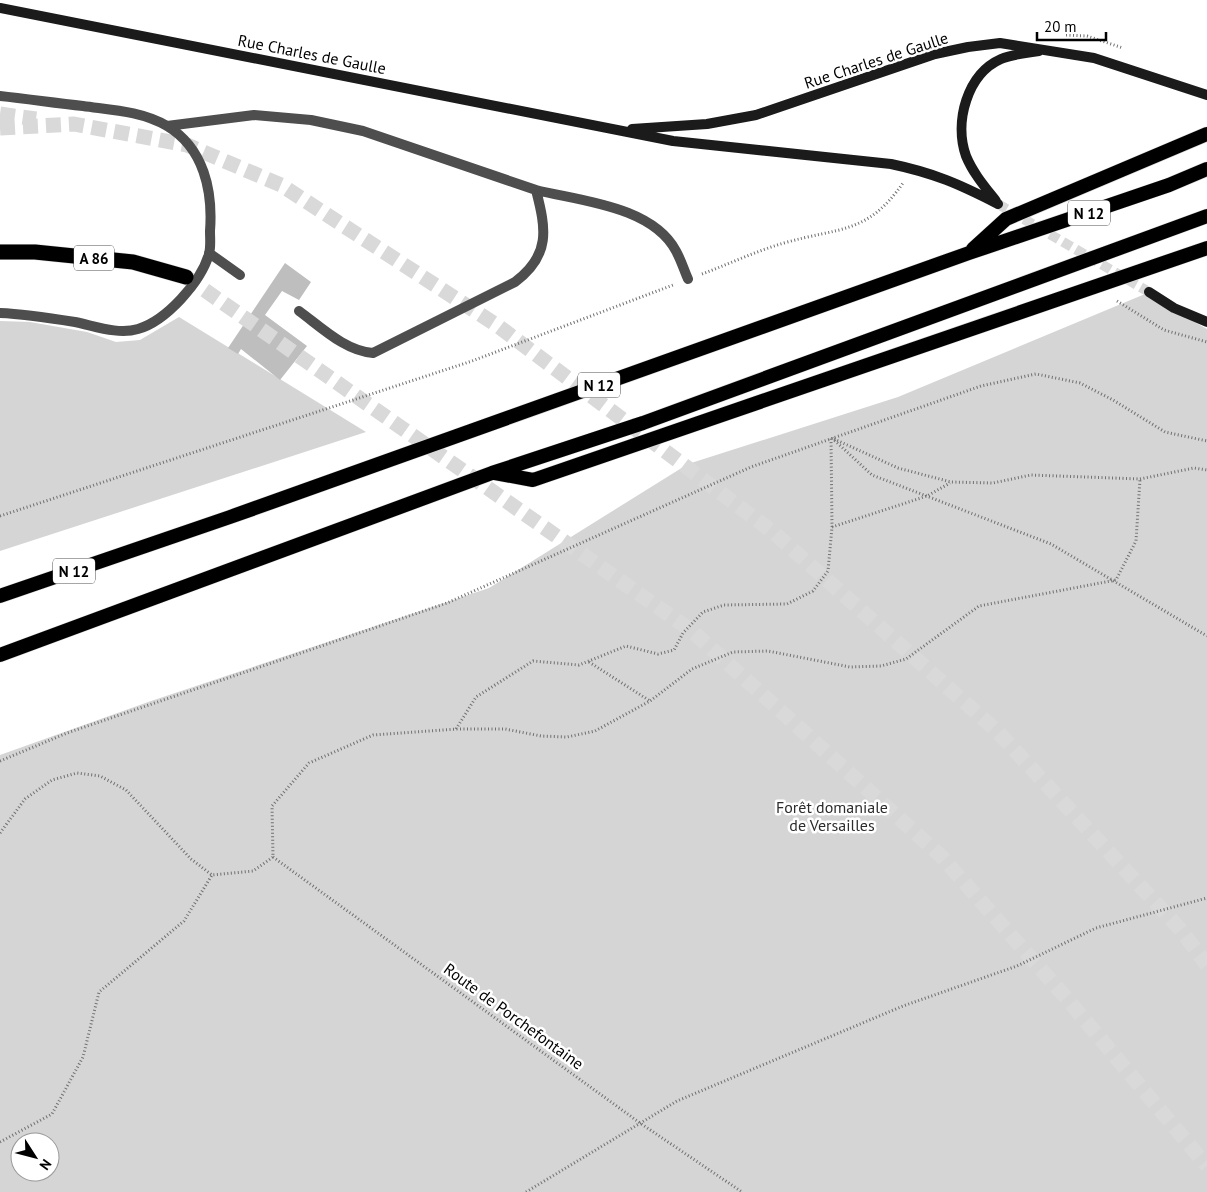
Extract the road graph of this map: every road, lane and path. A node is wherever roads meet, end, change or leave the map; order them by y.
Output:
1 (0, 8) edge
2 (1048, 49) junction
3 (1207, 95) edge
4 (0, 96) edge
5 (166, 126) junction
6 (618, 129) junction
7 (1207, 134) edge
8 (1207, 169) edge
9 (903, 183) dead end
10 (536, 190) junction
11 (1207, 216) edge
12 (1207, 248) edge
13 (0, 252) edge
14 (209, 253) junction
15 (969, 253) junction
16 (240, 275) dead end
17 (186, 277) tunnel mouth
18 (688, 279) junction
19 (1148, 292) tunnel mouth
20 (1117, 301) dead end
21 (299, 311) dead end
22 (0, 313) edge
23 (1207, 322) edge
24 (1207, 342) edge
25 (831, 438) junction
26 (1207, 441) edge
27 (1207, 470) edge
28 (492, 473) junction
29 (1140, 479) junction
30 (951, 482) junction
31 (927, 496) junction
32 (0, 516) edge
33 (832, 527) junction
34 (1116, 580) junction
35 (0, 596) edge
36 (1207, 636) edge
37 (0, 655) edge
38 (588, 662) junction
39 (650, 701) junction
40 (456, 729) junction
41 (0, 761) edge
42 (0, 833) edge
43 (273, 856) junction
44 (212, 876) junction
45 (1207, 898) edge
46 (640, 1123) junction
47 (0, 1142) edge
48 (526, 1192) edge
49 (742, 1192) edge

1 - 6 main road, Rue Charles de Gaulle
2 - 3 main road
2 - 6 main road, Rue Charles de Gaulle
2 - 6 main road, Rue Charles de Gaulle
4 - 5 lane
5 - 10 lane
5 - 14 lane
7 - 15 highway
8 - 15 highway, N 12
9 - 18 path
10 - 18 lane
10 - 21 lane
11 - 28 highway
12 - 28 highway
13 - 17 highway, A 86
14 - 16 lane
14 - 22 lane
15 - 35 highway, N 12
18 - 32 path
19 - 23 main road
20 - 24 path
25 - 26 path
25 - 30 path
25 - 31 path
25 - 33 path
25 - 41 path
27 - 29 path
28 - 37 highway
29 - 30 path
29 - 34 path
30 - 31 path
31 - 33 path
31 - 34 path
33 - 38 path
34 - 36 path
34 - 39 path
38 - 39 path
38 - 40 path
39 - 40 path
40 - 43 path
42 - 44 path
43 - 44 path
43 - 46 path, Route de Porchefontaine
44 - 47 path
45 - 46 path
46 - 48 path
46 - 49 path, Route de Porchefontaine

